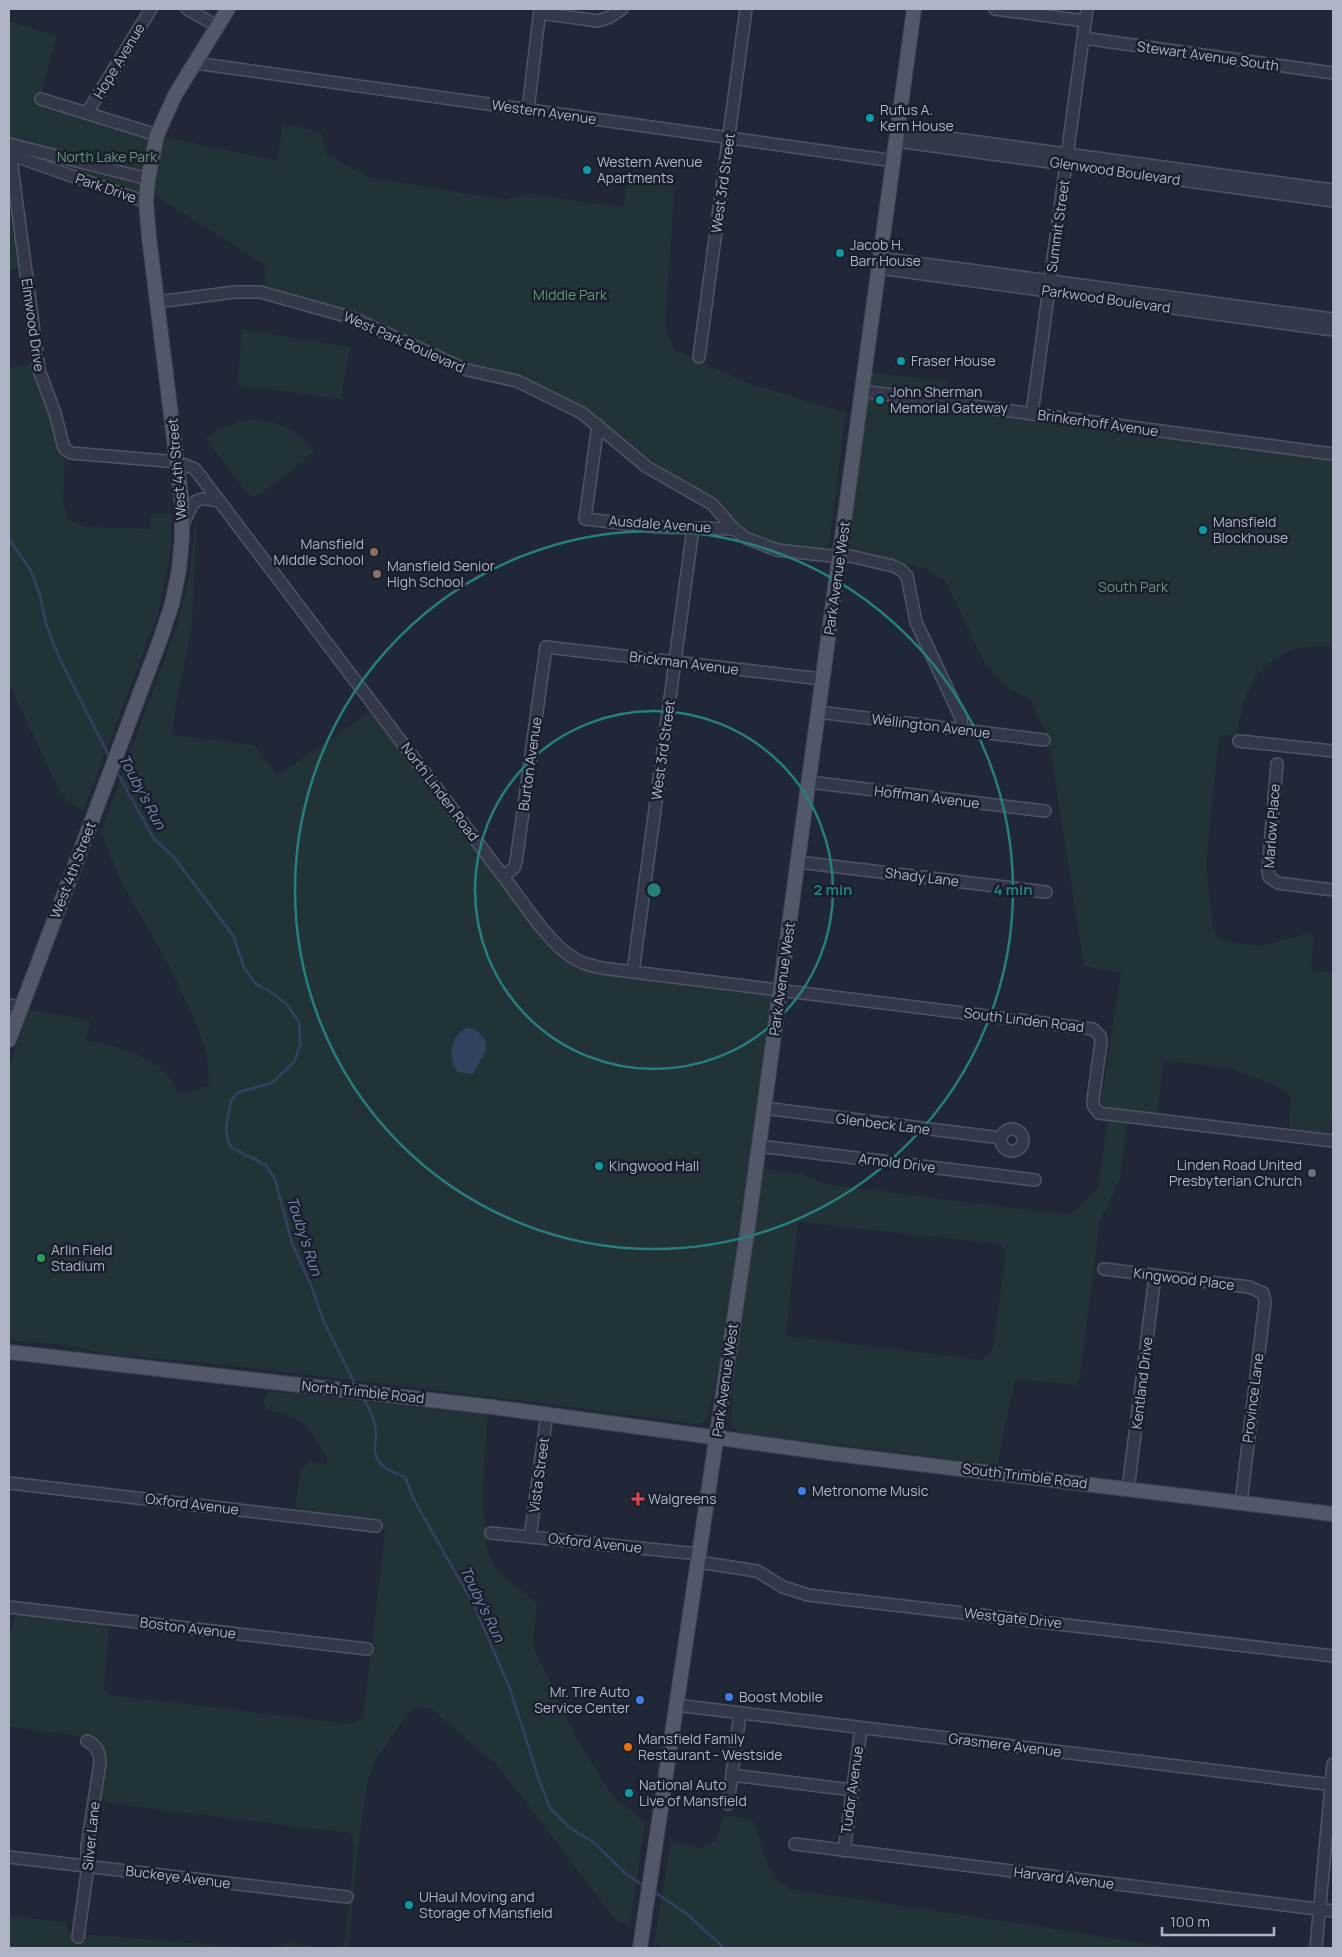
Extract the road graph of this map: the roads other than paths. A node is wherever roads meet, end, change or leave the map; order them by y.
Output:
1 (151, 9) edge
2 (187, 9) edge
3 (228, 9) edge
4 (622, 9) edge
5 (746, 9) edge
6 (914, 9) edge
7 (995, 9) edge
8 (1087, 9) edge
9 (540, 11) edge
10 (1085, 21) junction
11 (217, 26) junction
12 (1083, 38) junction
13 (195, 63) junction
14 (1333, 73) edge
15 (41, 99) dead end
16 (528, 110) junction
17 (87, 113) junction
18 (897, 136) junction
19 (728, 138) junction
20 (156, 140) junction
21 (9, 149) edge
22 (1067, 158) junction
23 (894, 161) junction
24 (149, 173) junction
25 (1333, 190) edge
26 (1333, 201) edge
27 (146, 202) junction
28 (880, 263) junction
29 (1050, 286) junction
30 (158, 302) junction
31 (1333, 320) edge
32 (1333, 330) edge
33 (699, 357) dead end
34 (862, 391) junction
35 (1032, 414) junction
36 (598, 425) junction
37 (1333, 454) edge
38 (178, 462) junction
39 (220, 502) junction
40 (715, 508) junction
41 (183, 525) junction
42 (697, 528) junction
43 (734, 529) junction
44 (840, 557) junction
45 (546, 647) joint
46 (675, 662) junction
47 (822, 679) junction
48 (818, 712) junction
49 (962, 730) junction
50 (1044, 740) dead end
51 (1239, 741) dead end
52 (1333, 751) edge
53 (1277, 764) dead end
54 (809, 782) junction
55 (1045, 811) dead end
56 (798, 862) junction
57 (503, 876) junction
58 (1333, 890) edge
59 (1046, 892) dead end
60 (634, 972) junction
61 (780, 990) junction
62 (15, 1006) edge
63 (9, 1040) edge
64 (764, 1108) junction
65 (1001, 1138) dead end
66 (1333, 1142) edge
67 (759, 1146) junction
68 (1035, 1180) dead end
69 (1104, 1269) dead end
70 (1155, 1276) junction
71 (1263, 1293) joint
72 (9, 1352) edge
73 (547, 1414) junction
74 (716, 1438) junction
75 (9, 1482) edge
76 (1128, 1489) junction
77 (1241, 1503) junction
78 (1333, 1514) edge
79 (376, 1526) dead end
80 (491, 1532) dead end
81 (530, 1536) junction
82 (698, 1558) junction
83 (9, 1607) edge
84 (367, 1649) dead end
85 (1333, 1656) edge
86 (676, 1705) junction
87 (740, 1714) junction
88 (860, 1728) junction
89 (87, 1741) dead end
90 (1333, 1764) edge
91 (732, 1775) junction
92 (1332, 1785) edge
93 (852, 1790) junction
94 (728, 1804) dead end
95 (795, 1844) dead end
96 (844, 1851) junction
97 (9, 1857) edge
98 (87, 1866) junction
99 (347, 1896) dead end
100 (1320, 1909) junction
101 (1333, 1911) edge
102 (78, 1937) dead end
103 (640, 1948) edge
104 (1316, 1948) edge

1 - 17 street, Hope Avenue
2 - 11 street
3 - 11 main road, West 4th Street
4 - 9 street
5 - 19 street, West 3rd Street
6 - 18 main road, Park Avenue West
7 - 10 street
8 - 10 street, Summit Street
9 - 16 street
10 - 12 street, Summit Street
11 - 13 main road, West 4th Street
12 - 14 street, Stewart Avenue South
12 - 22 street, Summit Street
13 - 16 street, Western Avenue
13 - 20 main road, West 4th Street
15 - 17 street
16 - 19 street, Western Avenue
17 - 20 street
18 - 22 street, Glenwood Boulevard
18 - 23 main road, Park Avenue West
19 - 23 street, Western Avenue
19 - 33 street, West 3rd Street
20 - 24 main road, West 4th Street
21 - 24 street, Park Drive
21 - 27 street, Park Drive
21 - 38 street, Elmwood Drive
22 - 25 street, Glenwood Boulevard
22 - 26 street, Glenwood Boulevard
22 - 29 street, Summit Street
23 - 28 main road, Park Avenue West
24 - 27 main road, West 4th Street
27 - 30 main road, West 4th Street
28 - 29 street, Parkwood Boulevard
28 - 34 main road, Park Avenue West
29 - 31 street
29 - 32 street, Parkwood Boulevard
29 - 35 street, Summit Street
30 - 36 street, West Park Boulevard
30 - 38 main road, West 4th Street
34 - 35 street, Brinkerhoff Avenue
34 - 44 main road, Park Avenue West
35 - 37 street, Brinkerhoff Avenue
36 - 40 street, West Park Boulevard
36 - 42 street, Ausdale Avenue
38 - 39 street, North Linden Road
38 - 41 main road, West 4th Street
39 - 41 street
39 - 57 street, North Linden Road
40 - 42 street
40 - 43 street, West Park Boulevard
41 - 62 main road, West 4th Street
42 - 43 street, Ausdale Avenue
42 - 46 street, West 3rd Street
43 - 44 street, West Park Boulevard
44 - 47 main road, Park Avenue West
44 - 49 street, West Park Boulevard
45 - 46 street, Brickman Avenue
45 - 57 street, Burton Avenue
46 - 47 street, Brickman Avenue
46 - 60 street, West 3rd Street
47 - 48 main road, Park Avenue West
48 - 49 street, Wellington Avenue
48 - 54 main road, Park Avenue West
49 - 50 street, Wellington Avenue
51 - 52 street
53 - 58 street, Marlow Place
54 - 55 street, Hoffman Avenue
54 - 56 main road, Park Avenue West
56 - 59 street, Shady Lane
56 - 61 main road, Park Avenue West
57 - 60 street, North Linden Road
60 - 61 street, North Linden Road
61 - 64 main road, Park Avenue West
61 - 66 street, South Linden Road
62 - 63 main road, West 4th Street
64 - 65 street, Glenbeck Lane
64 - 67 main road, Park Avenue West
67 - 68 street, Arnold Drive
67 - 74 main road, Park Avenue West
69 - 70 street, Kingwood Place
70 - 71 street, Kingwood Place
70 - 76 street, Kentland Drive
71 - 77 street, Province Lane
72 - 73 main road, North Trimble Road
73 - 74 main road, North Trimble Road
73 - 81 street, Vista Street
74 - 76 main road, South Trimble Road
74 - 82 main road, Park Avenue West
75 - 79 street, Oxford Avenue
76 - 77 main road, South Trimble Road
77 - 78 main road, South Trimble Road
80 - 81 street, Oxford Avenue
81 - 82 street, Oxford Avenue
82 - 85 street, Westgate Drive
82 - 86 main road, Park Avenue West
83 - 84 street, Boston Avenue
86 - 87 street, Grasmere Avenue
86 - 103 main road, Park Avenue West
87 - 88 street, Grasmere Avenue
87 - 91 street
88 - 92 street, Grasmere Avenue
88 - 93 street, Tudor Avenue
89 - 98 street, Silver Lane
90 - 92 street
91 - 93 street
91 - 94 street
92 - 100 street
93 - 96 street, Tudor Avenue
95 - 96 street, Harvard Avenue
96 - 100 street, Harvard Avenue
97 - 98 street, Buckeye Avenue
98 - 99 street, Buckeye Avenue
98 - 102 street, Silver Lane
100 - 101 street, Harvard Avenue
100 - 104 street

